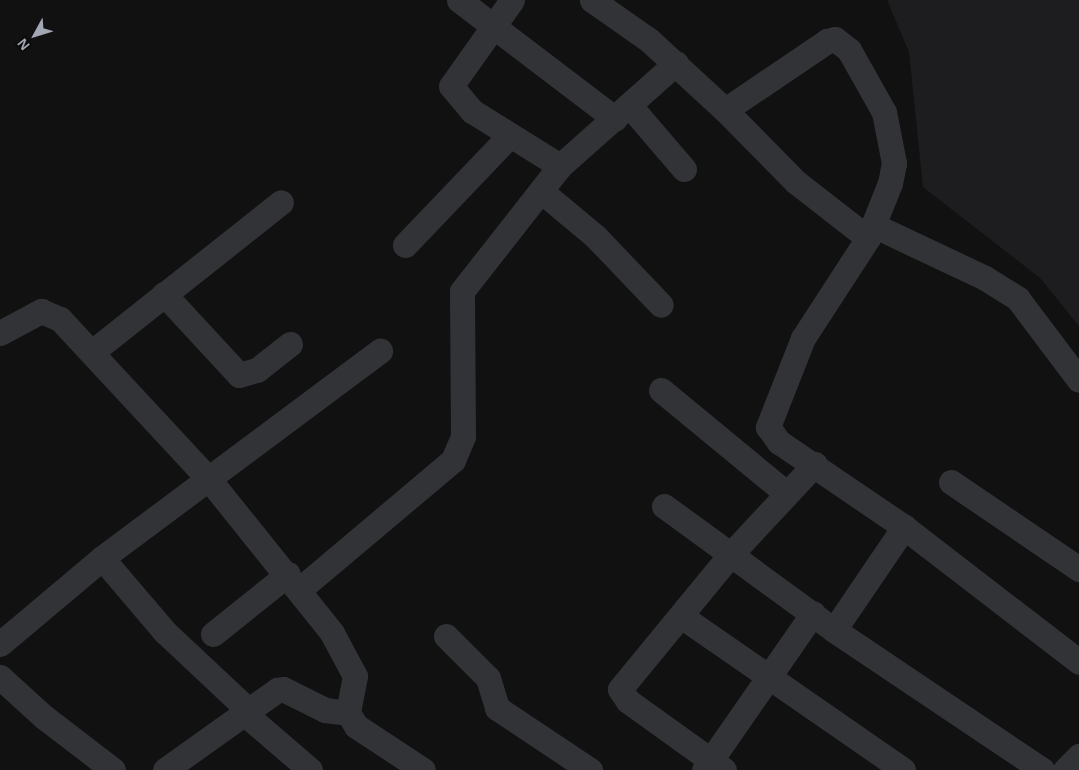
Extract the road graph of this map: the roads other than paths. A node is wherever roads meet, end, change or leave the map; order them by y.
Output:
1 (459, 0) edge
2 (512, 0) edge
3 (592, 0) edge
4 (494, 24) junction
5 (676, 63) junction
6 (725, 110) junction
7 (622, 113) junction
8 (510, 135) junction
9 (560, 166) junction
10 (684, 168) dead end
11 (541, 191) junction
12 (281, 202) dead end
13 (871, 232) junction
14 (405, 245) dead end
15 (164, 294) junction
16 (661, 305) dead end
17 (0, 333) edge
18 (290, 344) dead end
19 (380, 351) dead end
20 (92, 352) junction
21 (1079, 380) edge
22 (662, 390) dead end
23 (815, 464) junction
24 (208, 478) junction
25 (951, 482) dead end
26 (787, 494) junction
27 (664, 506) dead end
28 (904, 527) junction
29 (731, 554) junction
30 (102, 558) junction
31 (1079, 569) edge
32 (294, 582) junction
33 (813, 613) junction
34 (682, 616) junction
35 (834, 630) junction
36 (213, 634) dead end
37 (446, 636) dead end
38 (0, 644) edge
39 (1079, 662) edge
40 (0, 677) edge
41 (766, 678) junction
42 (247, 712) junction
43 (348, 713) junction
44 (1079, 756) edge
45 (713, 767) edge
46 (113, 770) edge
47 (165, 770) edge
48 (310, 770) edge
49 (423, 770) edge
50 (590, 770) edge
51 (903, 770) edge
52 (1042, 770) edge
53 (1065, 770) edge

1 - 4 street
2 - 4 street
3 - 5 street
4 - 7 street
4 - 8 street
5 - 6 street
5 - 7 street
6 - 13 street
6 - 13 street
7 - 9 street
7 - 10 street
8 - 9 street
8 - 14 street
9 - 11 street
11 - 16 street
11 - 32 street
12 - 15 street
13 - 21 street
13 - 23 street
15 - 18 street
15 - 20 street
17 - 20 street
19 - 24 street
20 - 24 street
22 - 26 street
23 - 26 street
23 - 28 street
24 - 30 street
24 - 32 street
25 - 31 street
26 - 29 street
27 - 29 street
28 - 35 street
28 - 39 street
29 - 33 street
29 - 34 street
30 - 38 street
30 - 42 street
32 - 36 street
32 - 43 street
33 - 35 street
33 - 41 street
34 - 41 street
34 - 45 street
35 - 52 street
37 - 50 street
40 - 46 street
41 - 45 street
41 - 51 street
42 - 43 street
42 - 47 street
42 - 48 street
43 - 49 street
44 - 53 street

